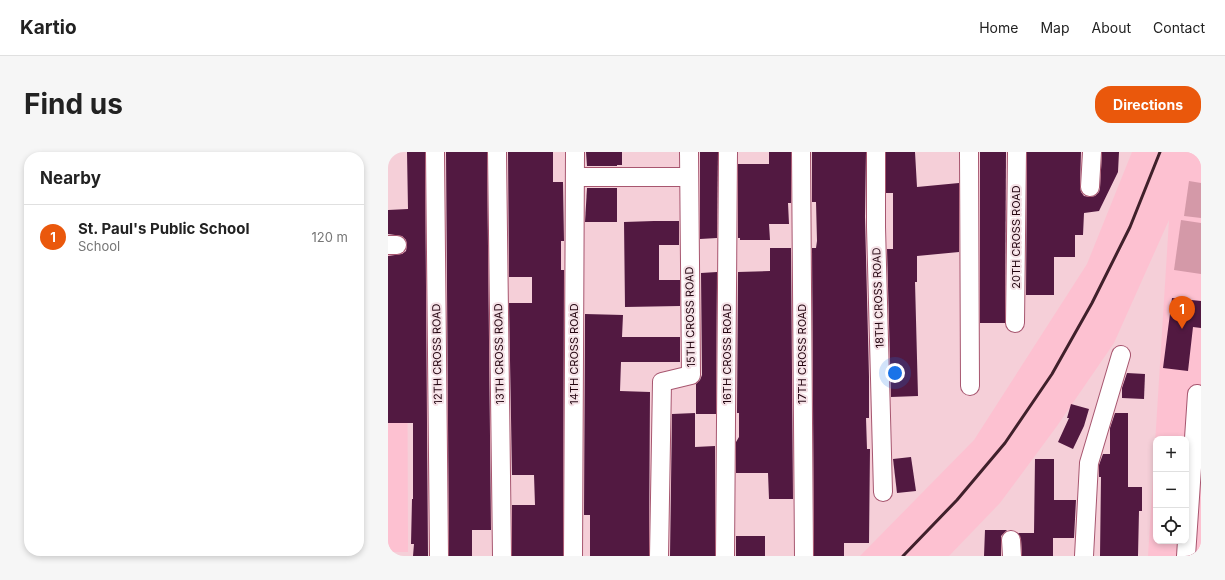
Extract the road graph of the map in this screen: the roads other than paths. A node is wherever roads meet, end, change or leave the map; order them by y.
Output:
1 (435, 152) edge
2 (497, 152) edge
3 (575, 152) edge
4 (689, 152) edge
5 (728, 152) edge
6 (801, 152) edge
7 (876, 152) edge
8 (969, 152) edge
9 (1017, 152) edge
10 (1092, 152) edge
11 (576, 177) junction
12 (689, 177) junction
13 (1090, 187) dead end
14 (1015, 323) dead end
15 (1121, 355) dead end
16 (970, 386) dead end
17 (1197, 394) dead end
18 (883, 492) dead end
19 (439, 556) edge
20 (502, 556) edge
21 (573, 556) edge
22 (659, 556) edge
23 (725, 556) edge
24 (804, 556) edge
25 (1084, 556) edge
26 (1186, 556) edge

1 - 19 street, 12TH CROSS ROAD
2 - 20 street, 13TH CROSS ROAD
3 - 11 street, 14TH CROSS ROAD
4 - 12 street, 15TH CROSS ROAD
5 - 23 street, 16TH CROSS ROAD
6 - 24 street, 17TH CROSS ROAD
7 - 18 street, 18TH CROSS ROAD
8 - 16 street
9 - 14 street, 20TH CROSS ROAD
10 - 13 street
11 - 12 street
11 - 21 street, 14TH CROSS ROAD
12 - 22 street, 15TH CROSS ROAD
15 - 25 street
17 - 26 street

